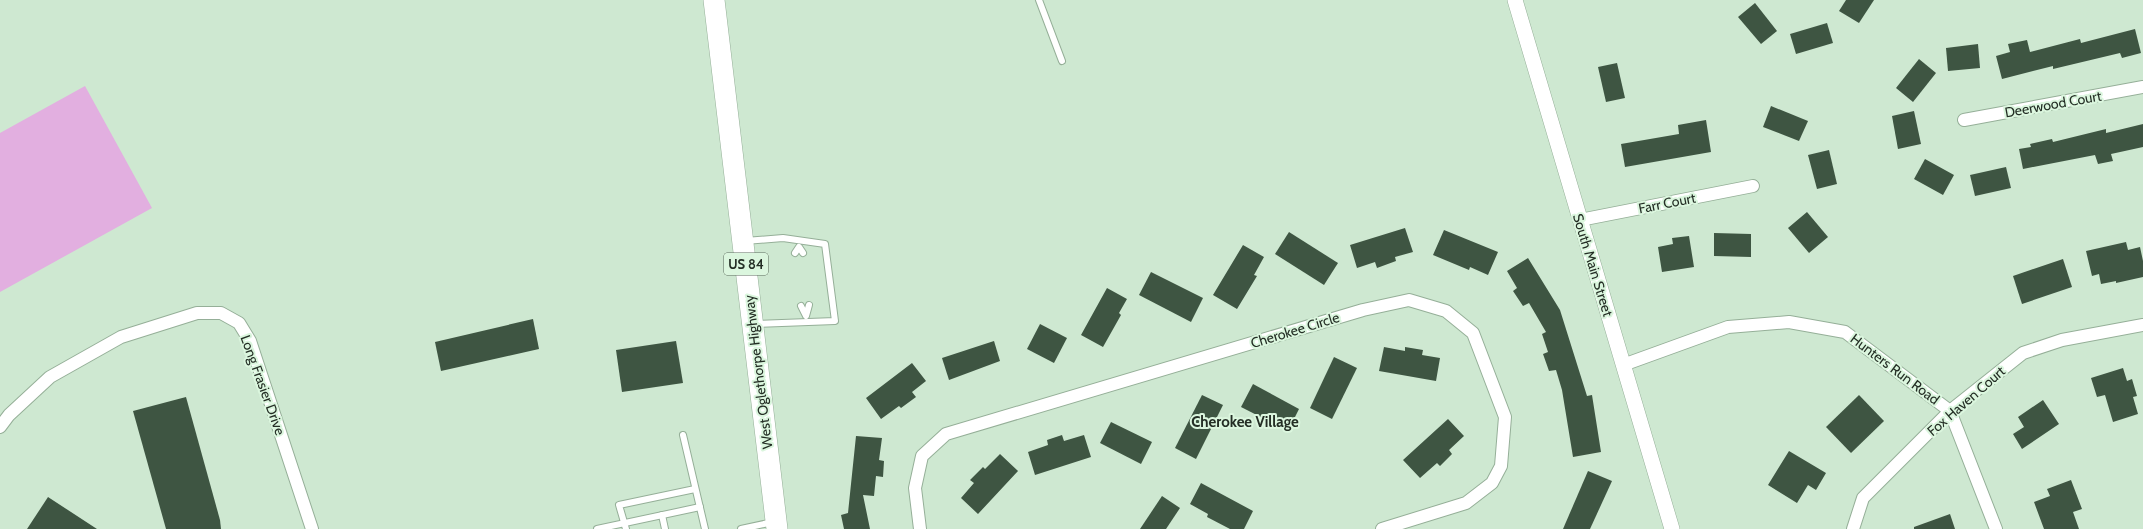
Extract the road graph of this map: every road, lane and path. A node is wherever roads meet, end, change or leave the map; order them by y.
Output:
1 (714, 0) edge
2 (1039, 0) edge
3 (1515, 0) edge
4 (1062, 61) dead end
5 (2143, 87) edge
6 (1964, 120) dead end
7 (1754, 186) dead end
8 (1580, 220) junction
9 (743, 241) junction
10 (798, 243) junction
11 (795, 253) dead end
12 (803, 253) dead end
13 (809, 305) dead end
14 (801, 306) dead end
15 (806, 316) junction
16 (807, 323) junction
17 (752, 324) junction
18 (2143, 325) edge
19 (1623, 365) junction
20 (1950, 411) junction
21 (0, 427) edge
22 (683, 436) dead end
23 (695, 489) junction
24 (700, 507) junction
25 (662, 515) junction
26 (776, 525) edge
27 (625, 526) edge
28 (312, 529) edge
29 (598, 529) edge
30 (665, 529) edge
31 (705, 529) edge
32 (741, 529) edge
33 (920, 529) edge
34 (1382, 529) edge
35 (1672, 529) edge
36 (1853, 529) edge
37 (1996, 529) edge

1 - 9 highway, West Oglethorpe Highway / US 84
2 - 4 lane
3 - 8 street, South Main Street
5 - 6 street, Deerwood Court
7 - 8 street, Farr Court
8 - 19 street, South Main Street
9 - 10 lane
9 - 17 highway, West Oglethorpe Highway / US 84
10 - 11 lane
10 - 12 lane
10 - 16 lane
13 - 15 lane
14 - 15 lane
15 - 16 lane
16 - 17 lane
17 - 26 highway, West Oglethorpe Highway / US 84
18 - 20 street, Fox Haven Court
19 - 20 street, Hunters Run Road
19 - 35 street, South Main Street
20 - 36 street, Fox Haven Court
20 - 37 street, Hunters Run Road
21 - 28 street, Long Frasier Drive
22 - 23 lane
23 - 24 lane
23 - 27 lane
24 - 25 lane
24 - 31 lane
25 - 27 lane
25 - 30 lane
26 - 32 lane
27 - 29 lane
33 - 34 street, Cherokee Circle

